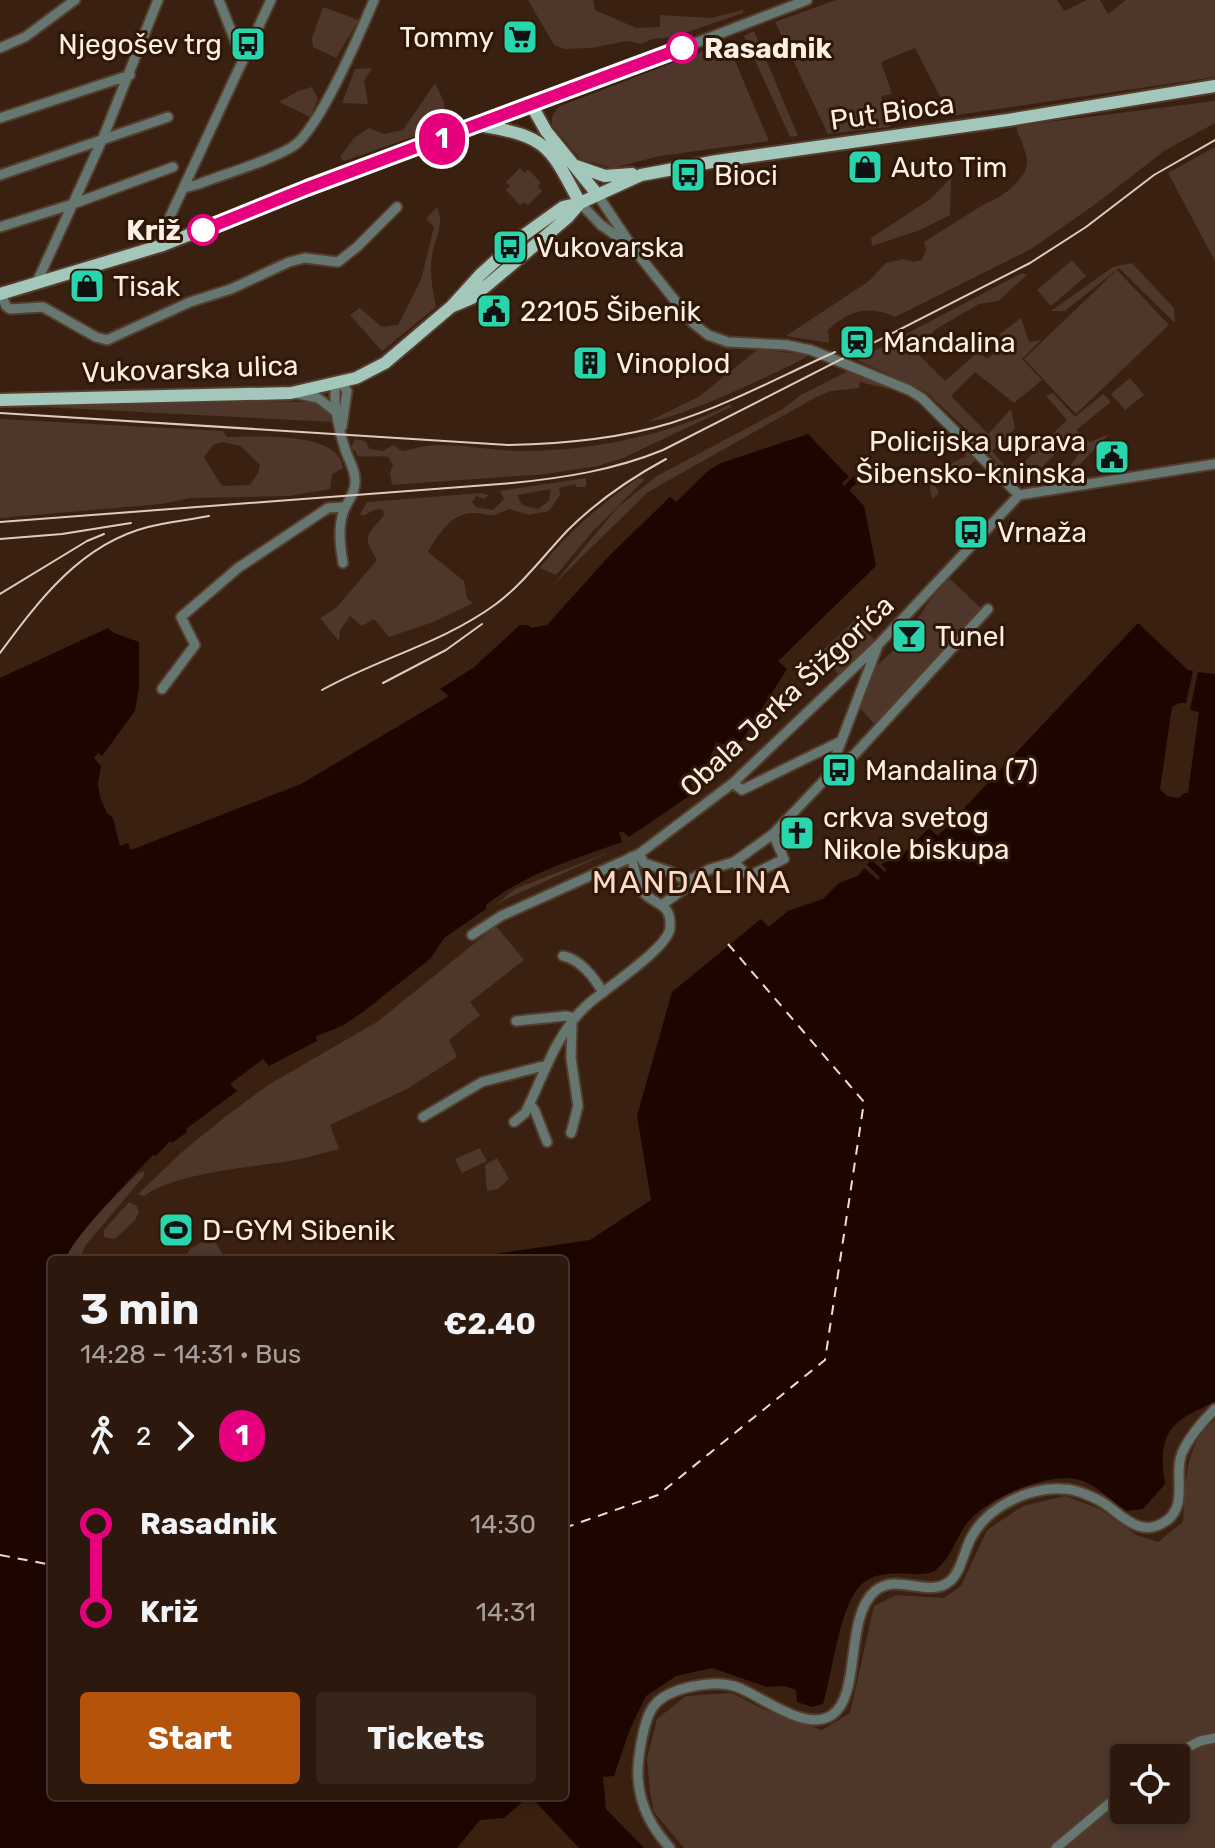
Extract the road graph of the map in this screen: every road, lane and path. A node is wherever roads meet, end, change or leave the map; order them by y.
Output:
1 (75, 0) edge
2 (158, 0) edge
3 (219, 0) edge
4 (271, 0) edge
5 (374, 0) edge
6 (807, 0) edge
7 (258, 1) edge
8 (264, 15) junction
9 (0, 48) edge
10 (243, 61) junction
11 (130, 75) junction
12 (1215, 86) edge
13 (528, 107) junction
14 (168, 117) dead end
15 (0, 118) edge
16 (480, 125) junction
17 (531, 137) junction
18 (103, 138) junction
19 (573, 165) junction
20 (173, 167) dead end
21 (0, 175) edge
22 (641, 175) junction
23 (184, 188) junction
24 (597, 194) junction
25 (580, 203) junction
26 (73, 204) junction
27 (397, 207) dead end
28 (0, 227) edge
29 (163, 245) junction
30 (633, 248) junction
31 (36, 284) junction
32 (1, 294) edge
33 (339, 383) junction
34 (291, 393) junction
35 (0, 400) edge
36 (336, 412) junction
37 (342, 430) junction
38 (1215, 464) edge
39 (1019, 495) junction
40 (345, 507) junction
41 (343, 563) dead end
42 (988, 609) dead end
43 (879, 644) junction
44 (162, 689) dead end
45 (841, 741) junction
46 (832, 772) junction
47 (733, 783) junction
48 (773, 834) junction
49 (635, 856) junction
50 (734, 862) junction
51 (688, 881) junction
52 (663, 904) junction
53 (472, 935) dead end
54 (563, 956) dead end
55 (603, 993) junction
56 (516, 1021) dead end
57 (574, 1021) junction
58 (547, 1065) junction
59 (530, 1104) junction
60 (423, 1117) dead end
61 (514, 1122) dead end
62 (571, 1133) dead end
63 (547, 1142) dead end
64 (1215, 1409) edge
65 (1215, 1738) edge
66 (1190, 1746) edge
67 (1110, 1803) edge
68 (670, 1848) edge
69 (1056, 1848) edge

1 - 9 street
2 - 11 street
3 - 10 street
4 - 8 street
5 - 23 street
6 - 13 street
7 - 8 street
8 - 10 street
10 - 23 street
11 - 15 street
11 - 18 street
12 - 22 main road, Put Bioca
13 - 16 main road
13 - 17 main road
13 - 19 main road
14 - 18 street
16 - 17 main road
16 - 29 main road
17 - 25 main road
18 - 21 street
18 - 26 street
19 - 22 main road
19 - 24 main road
20 - 26 street
22 - 24 main road, Put Bioca
23 - 29 street
24 - 25 main road, Put Bioca
24 - 30 street
25 - 30 street
25 - 33 main road, Vukovarska ulica
26 - 28 street
26 - 31 street
27 - 32 street
29 - 31 main road
30 - 39 street
31 - 32 main road
33 - 34 main road, Vukovarska ulica
33 - 36 street
33 - 37 street
34 - 35 main road, Vukovarska ulica
34 - 36 street
36 - 37 street
37 - 40 street
38 - 39 street
39 - 43 street, Obala Jerka Šižgorića
40 - 41 street
40 - 44 street
42 - 46 street
43 - 45 street
43 - 47 street, Obala Jerka Šižgorića
45 - 46 street
45 - 47 street
46 - 48 street
47 - 49 street, Obala Jerka Šižgorića
48 - 50 street
48 - 50 street
49 - 51 street
49 - 52 street
49 - 53 street, Obala Jerka Šižgorića
50 - 51 street
51 - 52 street
52 - 55 street
54 - 55 street
55 - 57 street
56 - 57 street
57 - 58 street
57 - 62 street
58 - 59 street
58 - 60 street
59 - 61 street
59 - 63 street
64 - 68 street
65 - 66 street
67 - 69 street

